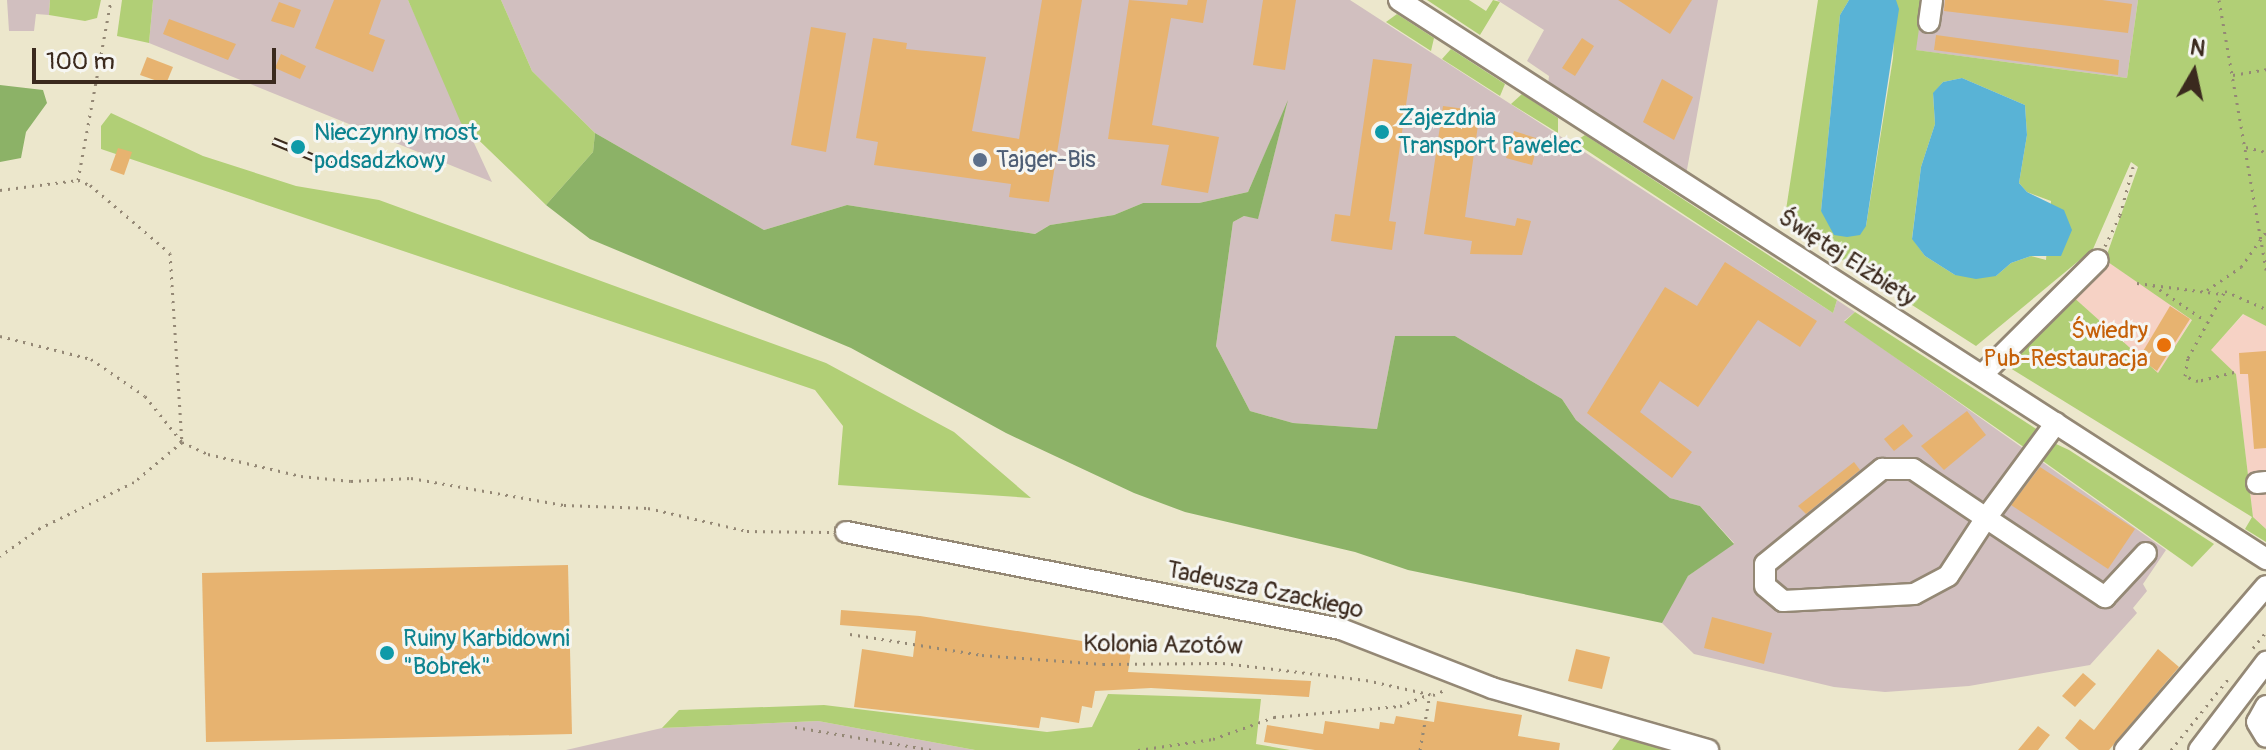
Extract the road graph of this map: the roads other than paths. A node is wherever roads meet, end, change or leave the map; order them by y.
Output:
1 (1399, 0) edge
2 (1932, 0) edge
3 (1929, 22) dead end
4 (2098, 260) road end
5 (1982, 375) junction
6 (2056, 423) junction
7 (1986, 518) junction
8 (846, 532) road end
9 (2146, 553) dead end
10 (2266, 559) edge
11 (2266, 586) edge
12 (2256, 659) edge
13 (2266, 706) edge
14 (2266, 737) edge
15 (1708, 750) edge
16 (2125, 750) edge
17 (2199, 750) edge

1 - 5 street, Świętej Elżbiety
2 - 3 street
4 - 5 street
5 - 6 street, Świętej Elżbiety
6 - 7 street
6 - 10 street, Świętej Elżbiety
7 - 7 street
7 - 9 street
8 - 15 street, Tadeusza Czackiego
11 - 16 street
12 - 17 street
13 - 14 street

